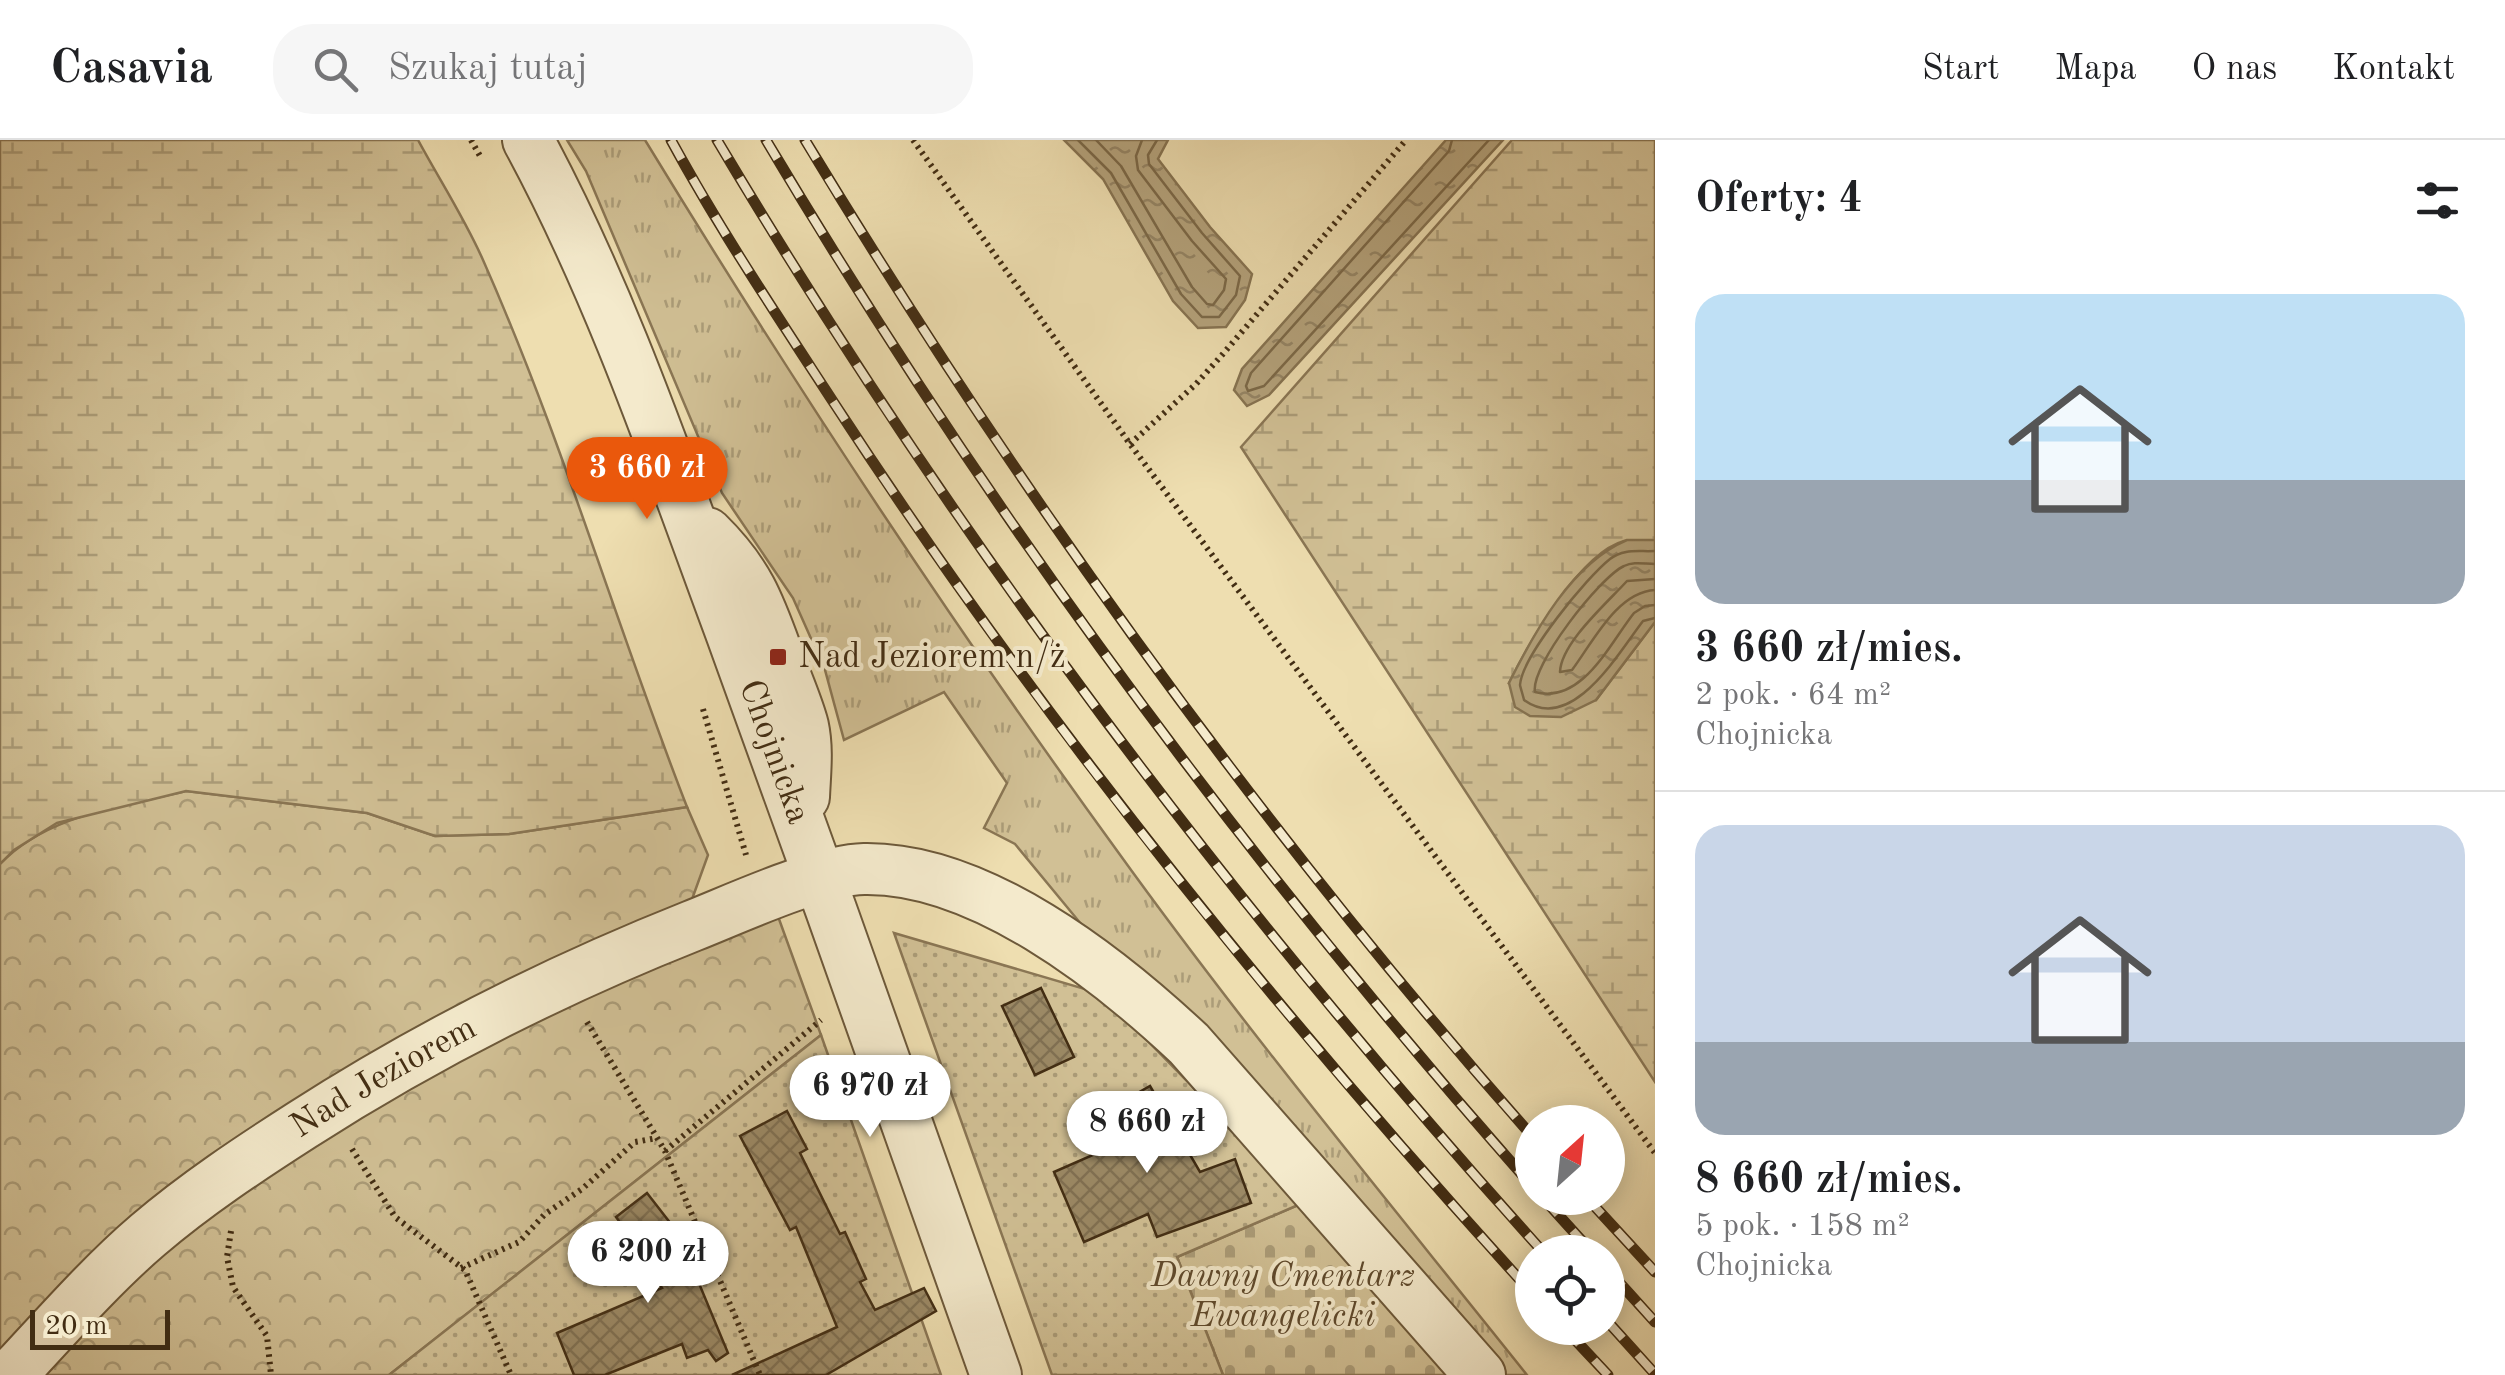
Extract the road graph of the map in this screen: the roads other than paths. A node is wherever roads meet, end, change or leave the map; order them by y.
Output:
1 (528, 140) edge
2 (820, 879) junction
3 (11, 1375) edge
4 (996, 1375) edge
5 (1480, 1375) edge

1 - 2 street, Chojnicka
2 - 3 street, Nad Jeziorem
2 - 4 street, Chojnicka
2 - 5 street, Nad Jeziorem

